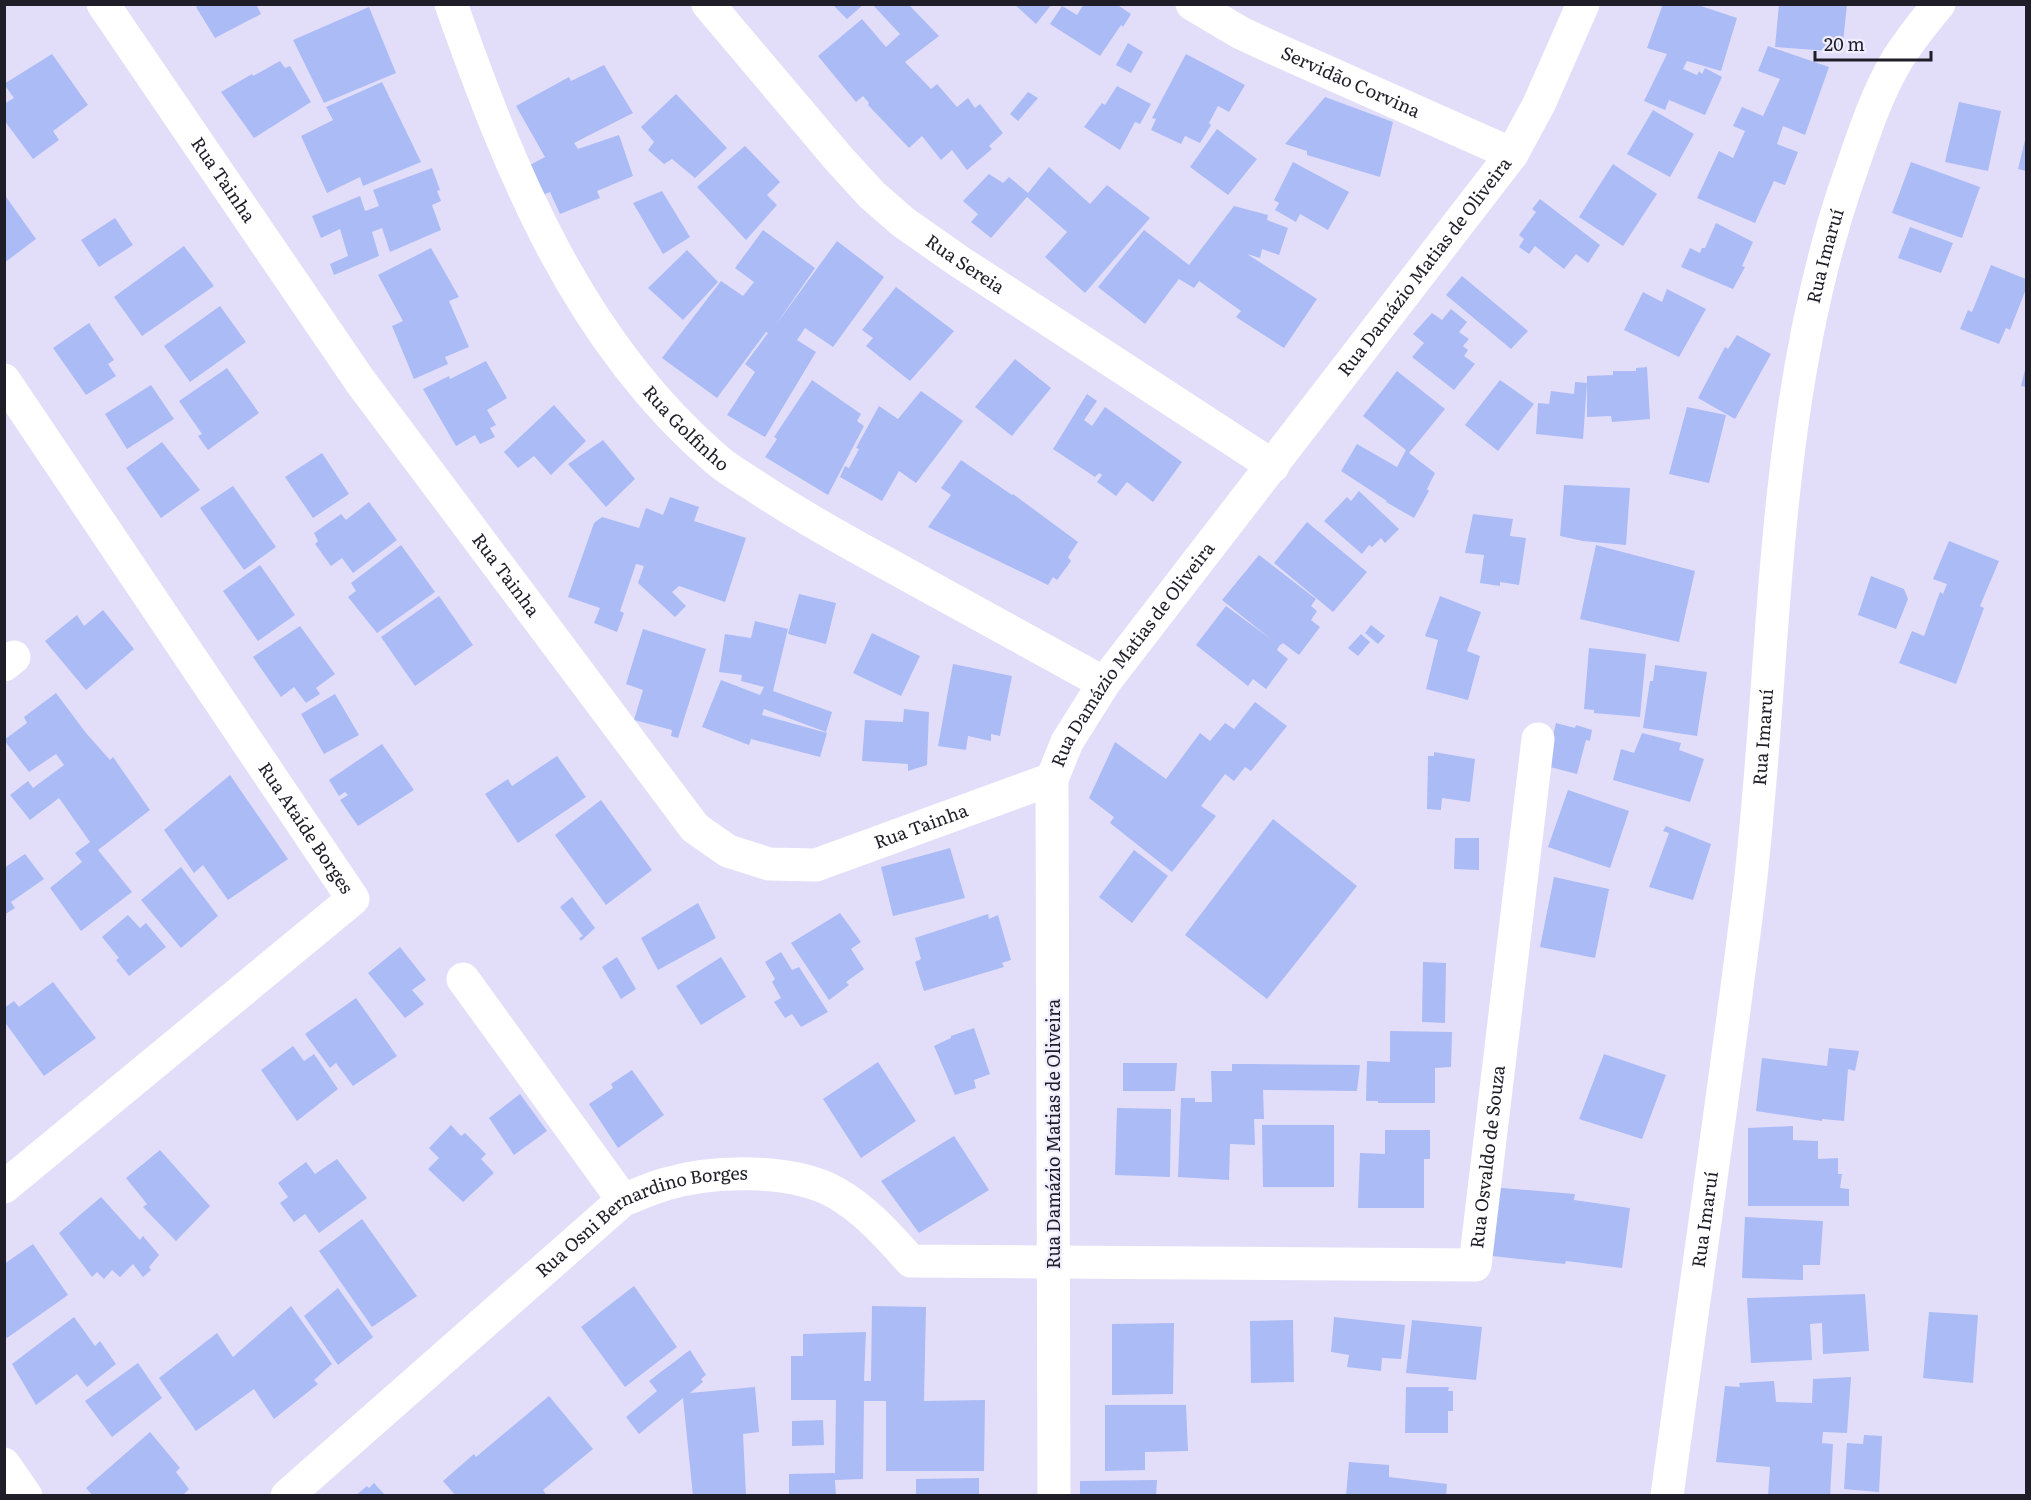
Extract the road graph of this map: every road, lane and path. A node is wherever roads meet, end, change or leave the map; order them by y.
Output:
1 (104, 4) edge
2 (451, 4) edge
3 (708, 4) edge
4 (1192, 4) edge
5 (1582, 4) edge
6 (1938, 4) edge
7 (1512, 154) junction
8 (4, 381) edge
9 (1273, 466) junction
10 (1104, 683) junction
11 (1538, 739) dead end
12 (1052, 779) junction
13 (463, 979) dead end
14 (4, 1187) edge
15 (622, 1200) junction
16 (1054, 1263) junction
17 (4, 1464) edge
18 (26, 1496) edge
19 (287, 1496) edge
20 (1054, 1496) edge
21 (1667, 1496) edge

1 - 12 street, Rua Tainha
2 - 10 street, Rua Golfinho
3 - 9 street, Rua Sereia
4 - 7 street, Servidão Corvina
5 - 7 street, Rua Damázio Matias de Oliveira
6 - 21 street, Rua Imaruí
7 - 9 street, Rua Damázio Matias de Oliveira
8 - 14 street, Rua Ataíde Borges
9 - 10 street, Rua Damázio Matias de Oliveira
10 - 12 street, Rua Damázio Matias de Oliveira
11 - 16 street, Rua Osvaldo de Souza
12 - 16 street, Rua Damázio Matias de Oliveira
13 - 15 street
15 - 16 street, Rua Osni Bernardino Borges
15 - 19 street, Rua Osni Bernardino Borges
16 - 20 street, Rua Damázio Matias de Oliveira
17 - 18 street

